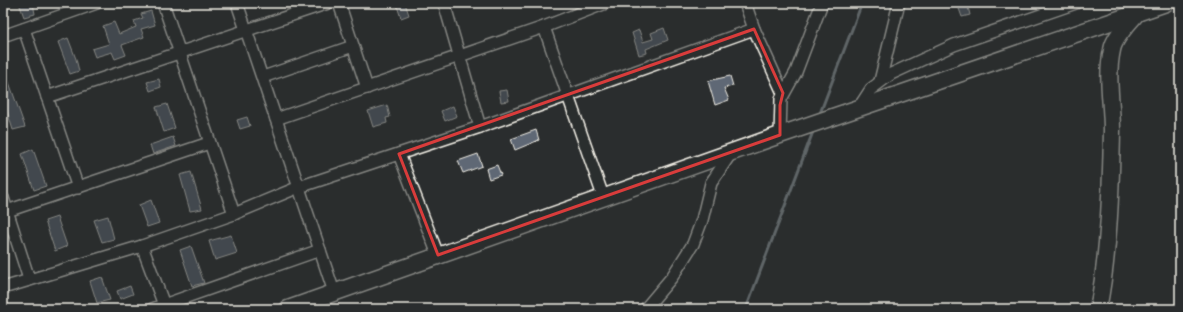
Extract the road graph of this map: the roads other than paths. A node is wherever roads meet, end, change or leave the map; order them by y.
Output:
1 (163, 3) edge
2 (237, 3) edge
3 (328, 3) edge
4 (339, 3) edge
5 (444, 3) edge
6 (606, 3) edge
7 (745, 3) edge
8 (822, 3) edge
9 (899, 3) edge
10 (1076, 3) edge
11 (1166, 3) edge
12 (91, 4) edge
13 (1137, 13) junction
14 (544, 27) junction
15 (24, 29) junction
16 (754, 29) junction
17 (247, 31) junction
18 (3, 36) edge
19 (353, 46) junction
20 (179, 52) junction
21 (460, 55) junction
22 (263, 77) junction
23 (880, 81) junction
24 (367, 88) junction
25 (783, 93) junction
26 (568, 95) junction
27 (47, 97) junction
28 (858, 109) junction
29 (276, 120) junction
30 (480, 127) junction
31 (780, 135) junction
32 (209, 143) junction
33 (731, 153) junction
34 (399, 154) junction
35 (299, 187) junction
36 (78, 188) junction
37 (3, 198) edge
38 (604, 198) junction
39 (7, 211) junction
40 (234, 214) junction
41 (142, 246) junction
42 (320, 250) junction
43 (438, 256) junction
44 (29, 279) junction
45 (3, 288) edge
46 (334, 292) junction
47 (164, 305) junction
48 (152, 309) edge
49 (288, 309) edge
50 (645, 309) edge
51 (1098, 309) edge

1 - 20 street
2 - 17 street
3 - 17 street
4 - 19 street
5 - 21 street
6 - 14 street
7 - 16 street
8 - 25 street
9 - 23 street
10 - 23 street
11 - 13 main road
12 - 15 street
13 - 28 main road
13 - 51 main road
14 - 21 street
14 - 26 street
15 - 18 street
15 - 27 street
16 - 25 street
16 - 26 street
17 - 20 street
17 - 22 street
19 - 22 street
19 - 24 street
20 - 27 street
20 - 32 street
21 - 24 street
21 - 30 street
22 - 29 street
23 - 28 street
24 - 29 street
25 - 31 street
26 - 30 street
26 - 38 street
27 - 36 street
28 - 31 main road
29 - 35 street
30 - 34 street
31 - 33 main road
32 - 36 street
32 - 40 street
33 - 38 main road
33 - 50 street
34 - 35 street
34 - 43 street
35 - 40 street
35 - 42 street
36 - 39 street
37 - 39 street
38 - 43 main road
39 - 44 street
40 - 41 street
41 - 44 street
41 - 47 street
42 - 46 street
42 - 47 street
43 - 46 main road
44 - 45 street
46 - 49 main road
47 - 48 street

